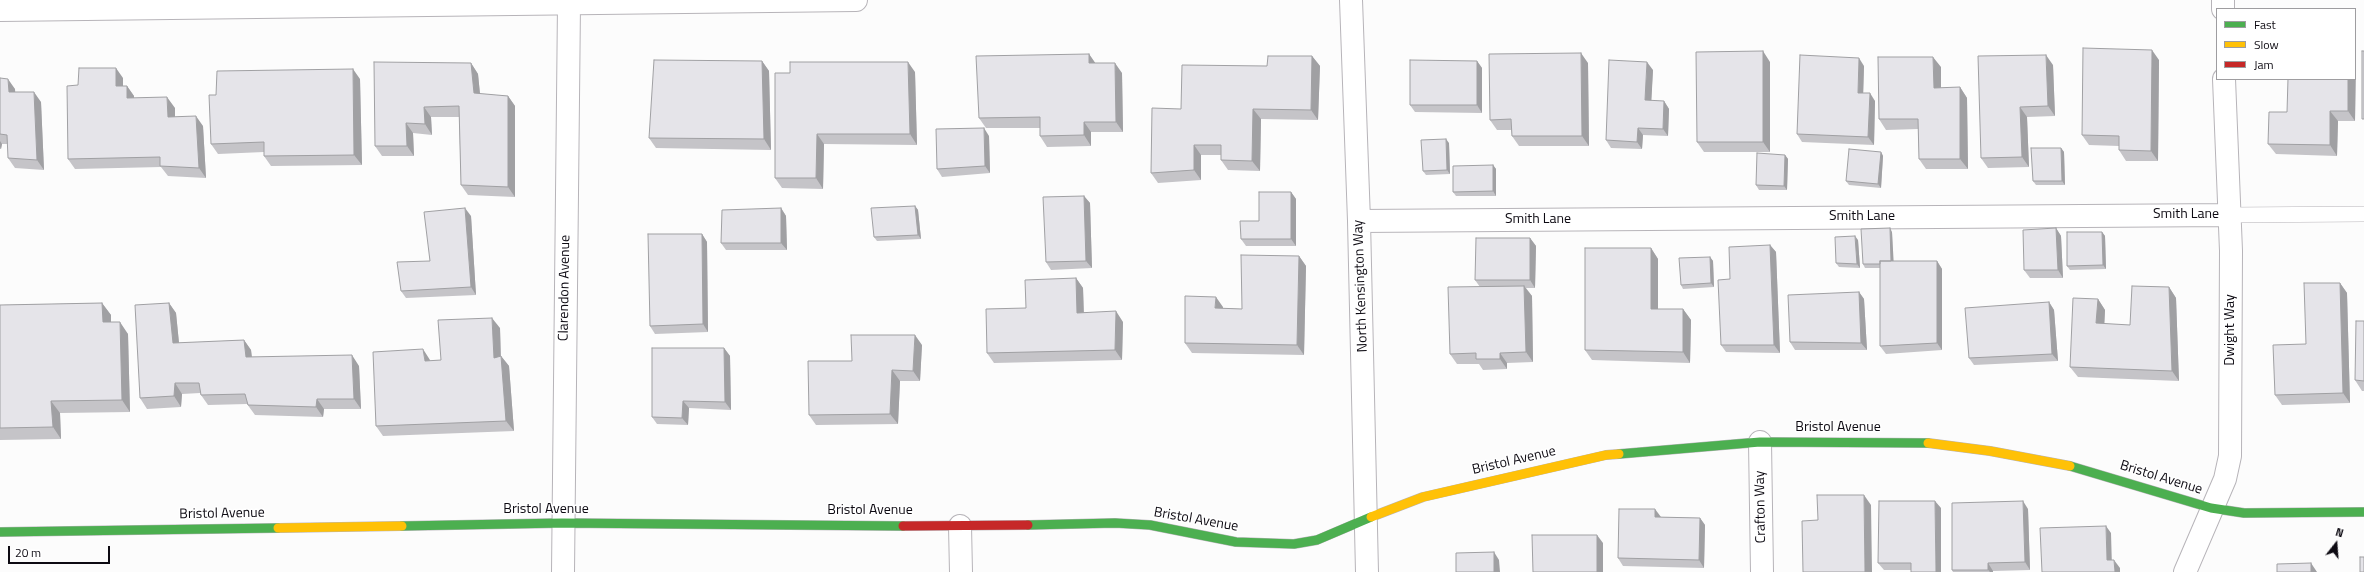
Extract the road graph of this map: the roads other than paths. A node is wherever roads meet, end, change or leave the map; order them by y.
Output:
1 (856, 0) edge
2 (1351, 0) edge
3 (569, 4) junction
4 (0, 10) edge
5 (2224, 80) edge
6 (2364, 214) edge
7 (2228, 215) junction
8 (1359, 221) junction
9 (1760, 442) junction
10 (2211, 508) junction
11 (2364, 512) edge
12 (1367, 518) junction
13 (562, 524) junction
14 (960, 526) junction
15 (0, 532) edge
16 (563, 572) edge
17 (961, 572) edge
18 (1367, 572) edge
19 (1762, 572) edge
20 (2185, 572) edge

1 - 3 street
2 - 8 street, North Kensington Way
3 - 4 street
3 - 13 street, Clarendon Avenue
5 - 7 street, Dwight Way
6 - 7 lane, Smith Lane
7 - 8 street, Smith Lane
7 - 10 street, Dwight Way
8 - 12 street, North Kensington Way
9 - 10 street, Bristol Avenue
9 - 12 street, Bristol Avenue
9 - 19 street, Crafton Way
10 - 11 street, Bristol Avenue
10 - 20 street, Dwight Way
12 - 14 street, Bristol Avenue
12 - 18 street, North Kensington Way
13 - 14 street, Bristol Avenue
13 - 15 street, Bristol Avenue
13 - 16 street, Clarendon Avenue
14 - 17 street

